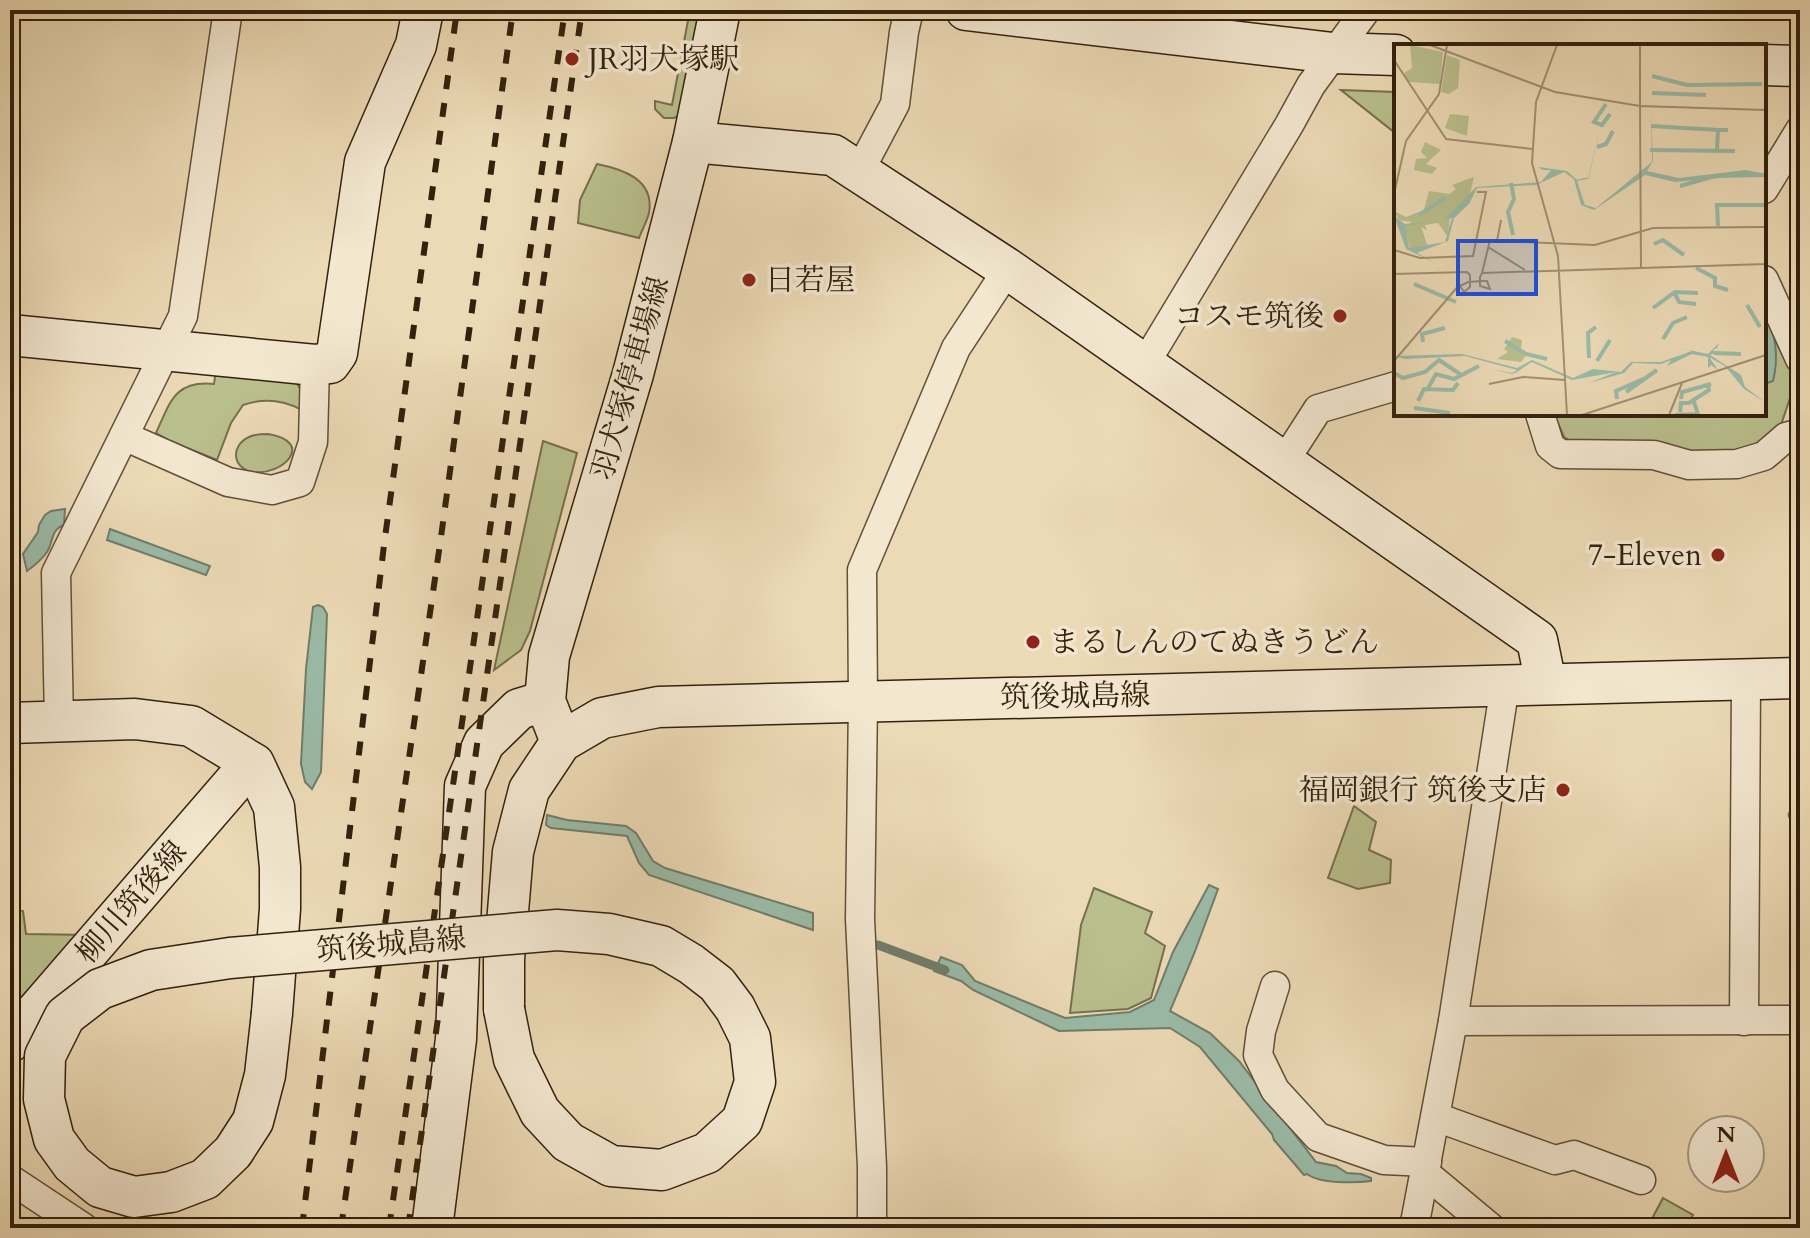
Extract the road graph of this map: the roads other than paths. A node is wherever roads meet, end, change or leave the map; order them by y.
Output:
1 (228, 10) edge
2 (423, 10) edge
3 (720, 10) edge
4 (909, 10) edge
5 (966, 10) edge
6 (1366, 10) edge
7 (1333, 53) junction
8 (1394, 55) edge
9 (1766, 65) edge
10 (1800, 66) edge
11 (1800, 130) edge
12 (693, 142) junction
13 (859, 172) junction
14 (1766, 186) edge
15 (1008, 269) junction
16 (1766, 284) edge
17 (10, 335) edge
18 (164, 350) junction
19 (1152, 352) dead end
20 (1800, 359) edge
21 (315, 365) junction
22 (1394, 387) edge
23 (1541, 416) edge
24 (1800, 433) edge
25 (124, 436) junction
26 (1291, 451) dead end
27 (1800, 678) edge
28 (1746, 679) junction
29 (1546, 684) junction
30 (1505, 685) junction
31 (545, 701) junction
32 (863, 702) junction
33 (59, 722) junction
34 (10, 723) edge
35 (561, 742) junction
36 (251, 763) junction
37 (1275, 986) dead end
38 (1800, 1020) edge
39 (1453, 1021) junction
40 (1744, 1021) junction
41 (10, 1042) edge
42 (1436, 1117) junction
43 (1426, 1167) junction
44 (10, 1179) edge
45 (1641, 1180) dead end
46 (84, 1228) edge
47 (432, 1228) edge
48 (872, 1228) edge
49 (1414, 1228) edge
50 (1491, 1228) edge

1 - 18 street
2 - 21 main road
3 - 12 main road, 羽犬塚停車場線
4 - 13 street
5 - 7 main road
6 - 7 street
7 - 8 main road
7 - 19 street
9 - 10 main road
11 - 14 street
12 - 13 main road
12 - 31 main road, 羽犬塚停車場線
13 - 15 main road
15 - 29 main road
15 - 32 street
16 - 20 street
17 - 18 main road
18 - 21 main road
18 - 25 street
21 - 25 street
22 - 26 street
23 - 24 street
25 - 33 street
27 - 28 main road, 筑後城島線
28 - 29 main road, 筑後城島線
28 - 40 street
29 - 30 main road, 筑後城島線
30 - 32 main road, 筑後城島線
30 - 39 street
31 - 35 main road, 羽犬塚停車場線
31 - 47 main road
32 - 35 main road, 筑後城島線
32 - 48 street
33 - 34 main road
33 - 36 main road
35 - 36 main road, 筑後城島線, bridge
36 - 41 main road, 柳川筑後線
37 - 43 street
38 - 40 street
39 - 40 street
39 - 42 street
42 - 43 street
42 - 45 street
43 - 49 street
43 - 50 street
44 - 46 street

